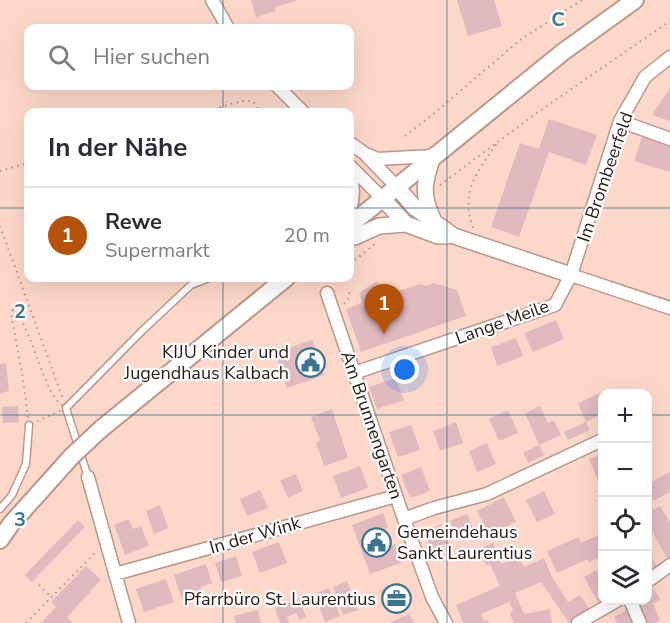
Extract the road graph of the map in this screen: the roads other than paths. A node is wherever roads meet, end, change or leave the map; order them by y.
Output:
1 (212, 0) edge
2 (635, 0) edge
3 (226, 24) edge
4 (670, 57) edge
5 (281, 90) edge
6 (292, 100) junction
7 (299, 108) edge
8 (303, 108) edge
9 (620, 121) junction
10 (670, 139) edge
11 (354, 145) edge
12 (364, 153) junction
13 (433, 156) junction
14 (354, 170) edge
15 (396, 186) junction
16 (382, 198) junction
17 (354, 222) edge
18 (406, 224) junction
19 (435, 224) junction
20 (460, 232) junction
21 (354, 237) edge
22 (571, 275) junction
23 (199, 282) edge
24 (281, 282) edge
25 (327, 293) dead end
26 (670, 308) edge
27 (354, 374) junction
28 (30, 425) road end
29 (598, 442) edge
30 (88, 477) joint
31 (396, 496) junction
32 (0, 509) edge
33 (404, 519) junction
34 (0, 540) edge
35 (670, 565) edge
36 (115, 574) junction
37 (652, 578) edge
38 (609, 605) edge
39 (632, 605) edge
40 (129, 623) edge
41 (446, 623) edge
42 (578, 623) edge
43 (640, 623) edge

1 - 3 street
2 - 13 main road
4 - 9 street, Im Brombeerfeld
5 - 6 street
6 - 7 street
6 - 8 street
9 - 10 street
9 - 22 street, Im Brombeerfeld
11 - 12 street
12 - 13 street
12 - 15 street
13 - 15 main road
13 - 19 street
14 - 16 street
15 - 16 main road
15 - 19 street
16 - 17 main road
16 - 18 street
18 - 20 street
18 - 21 street
19 - 20 street
20 - 22 street
22 - 26 street
22 - 27 street, Lange Meile
23 - 30 lane
24 - 34 main road, bridge
25 - 27 street, Am Brunnengarten
27 - 31 street, Am Brunnengarten
28 - 32 lane
29 - 33 street
30 - 36 street
31 - 33 street, Am Brunnengarten
31 - 36 street, In der Wink
33 - 41 street, Am Brunnengarten
35 - 37 street
36 - 40 street
38 - 42 street
39 - 43 street

